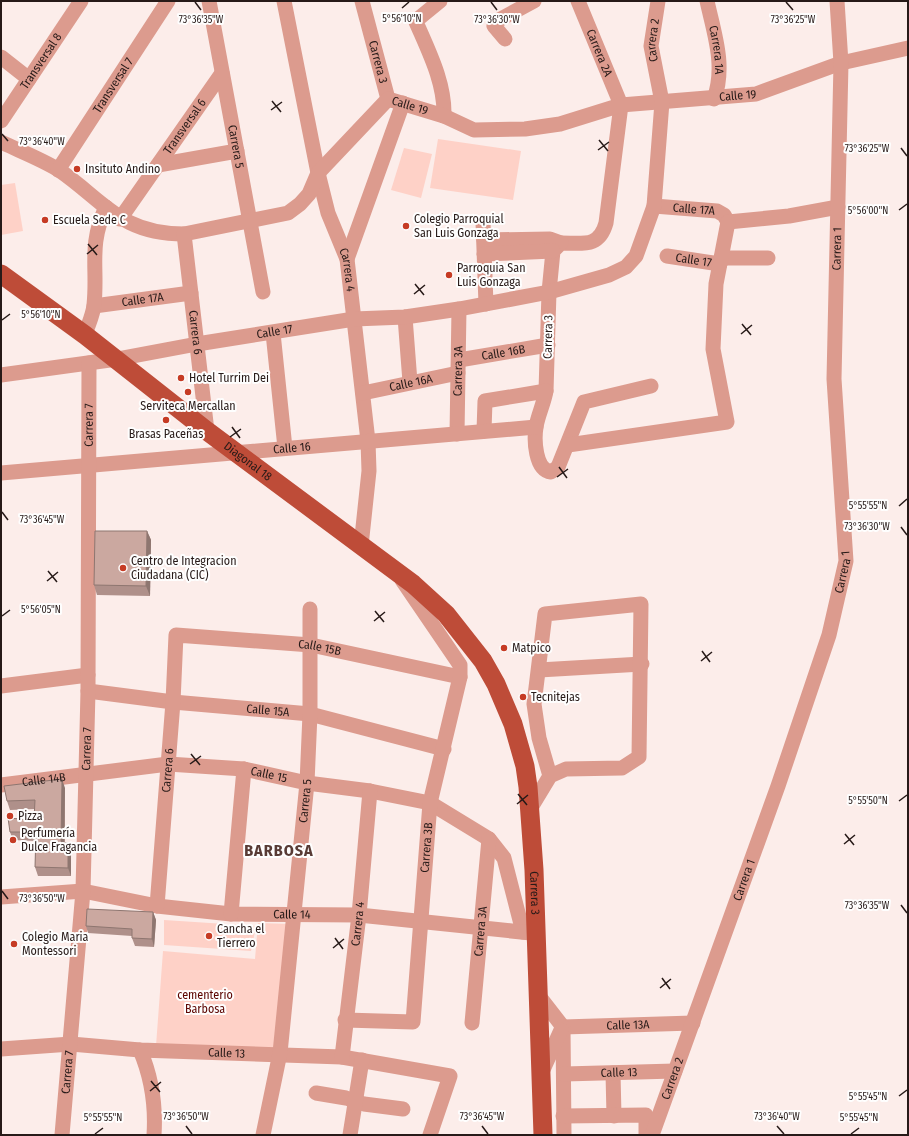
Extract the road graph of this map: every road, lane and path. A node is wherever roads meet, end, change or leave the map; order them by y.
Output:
1 (81, 1) edge
2 (168, 1) edge
3 (209, 1) edge
4 (284, 1) edge
5 (362, 1) edge
6 (440, 1) edge
7 (534, 1) edge
8 (578, 1) edge
9 (658, 1) edge
10 (707, 1) edge
11 (837, 1) edge
12 (505, 40) dead end
13 (908, 48) edge
14 (1, 57) edge
15 (841, 63) junction
16 (222, 73) junction
17 (29, 79) junction
18 (388, 99) junction
19 (714, 99) junction
20 (662, 102) junction
21 (403, 103) junction
22 (621, 105) junction
23 (444, 116) junction
24 (1, 121) edge
25 (1, 142) edge
26 (237, 151) junction
27 (158, 164) junction
28 (58, 170) junction
29 (318, 173) junction
30 (654, 206) junction
31 (838, 206) junction
32 (106, 207) junction
33 (120, 219) junction
34 (250, 222) junction
35 (483, 222) dead end
36 (728, 222) junction
37 (184, 234) junction
38 (484, 247) junction
39 (556, 247) junction
40 (667, 256) dead end
41 (768, 258) dead end
42 (347, 259) junction
43 (721, 261) junction
44 (1, 274) edge
45 (263, 292) dead end
46 (549, 292) junction
47 (191, 293) junction
48 (486, 304) junction
49 (94, 306) junction
50 (459, 309) junction
51 (405, 317) junction
52 (354, 319) junction
53 (273, 333) junction
54 (85, 335) junction
55 (197, 344) junction
56 (548, 345) junction
57 (117, 359) junction
58 (89, 363) junction
59 (459, 367) junction
60 (1, 375) edge
61 (410, 382) junction
62 (651, 386) dead end
63 (546, 391) junction
64 (363, 392) junction
65 (536, 427) junction
66 (207, 431) junction
67 (484, 431) junction
68 (457, 434) junction
69 (368, 441) junction
70 (568, 445) junction
71 (285, 448) junction
72 (237, 452) junction
73 (89, 465) junction
74 (1, 473) edge
75 (360, 546) junction
76 (396, 571) junction
77 (310, 609) dead end
78 (176, 635) joint
79 (311, 645) junction
80 (483, 661) joint
81 (642, 664) junction
82 (539, 670) junction
83 (88, 675) junction
84 (460, 677) junction
85 (1, 686) edge
86 (88, 691) junction
87 (173, 702) junction
88 (310, 714) junction
89 (444, 749) junction
90 (168, 764) junction
91 (244, 769) junction
92 (86, 773) junction
93 (550, 776) junction
94 (307, 783) junction
95 (1, 785) edge
96 (370, 790) junction
97 (430, 803) junction
98 (530, 809) junction
99 (489, 839) junction
100 (1, 890) edge
101 (83, 891) junction
102 (1, 898) edge
103 (157, 906) junction
104 (231, 914) junction
105 (294, 914) junction
106 (359, 915) junction
107 (420, 922) junction
108 (481, 927) junction
109 (530, 933) junction
110 (539, 996) junction
111 (345, 1020) junction
112 (472, 1023) dead end
113 (693, 1023) junction
114 (563, 1027) junction
115 (71, 1044) junction
116 (1, 1049) edge
117 (140, 1050) junction
118 (280, 1053) junction
119 (342, 1057) junction
120 (362, 1060) junction
121 (675, 1071) junction
122 (541, 1072) junction
123 (613, 1072) junction
124 (564, 1074) junction
125 (316, 1093) dead end
126 (355, 1102) junction
127 (403, 1109) dead end
128 (563, 1116) junction
129 (614, 1116) junction
130 (62, 1135) edge
131 (154, 1135) edge
132 (263, 1135) edge
133 (350, 1135) edge
134 (430, 1135) edge
135 (543, 1135) edge
136 (564, 1135) edge
137 (646, 1135) edge
138 (652, 1135) edge

1 - 17 street, Transversal 8
2 - 28 street, Transversal 7
3 - 16 street, Carrera 5
4 - 29 street, Carrera 4
5 - 18 street, Carrera 3
6 - 23 street
7 - 12 street
8 - 22 street, Carrera 2A
9 - 20 street, Carrera 2
10 - 19 street, Carrera 1A
11 - 15 street, Carrera 1
13 - 15 street, Calle 19
14 - 17 street
15 - 19 street, Calle 19
15 - 31 street, Carrera 1
16 - 26 street, Carrera 5
16 - 27 street, Transversal 6
17 - 24 street, Transversal 8
18 - 21 street, Calle 19
18 - 29 street, Calle 19
19 - 20 street, Calle 19
20 - 22 street, Calle 19
20 - 30 street, Carrera 2
21 - 23 street, Calle 19
21 - 42 street
22 - 23 street, Calle 19
22 - 39 street
25 - 28 street, Calle 19
26 - 27 street
26 - 34 street, Carrera 5
27 - 33 street, Transversal 6
28 - 32 street, Calle 19
29 - 34 street, Calle 19
29 - 42 street, Carrera 4
30 - 36 street, Calle 17A
30 - 46 street, Calle 17
31 - 36 street
31 - 113 street, Carrera 1
32 - 33 street, Calle 19
32 - 49 street
33 - 37 street, Calle 19
34 - 37 street, Calle 19
34 - 45 street, Carrera 5
35 - 38 street
36 - 43 street
37 - 47 street, Carrera 6
38 - 39 street
38 - 48 street
39 - 46 street, Carrera 3
40 - 43 street, Calle 17
41 - 43 street, Calle 17
42 - 52 street, Carrera 4
43 - 70 street
44 - 54 main road, Diagonal 18
46 - 48 street, Calle 17
46 - 56 street, Carrera 3
47 - 49 street, Calle 17A
47 - 55 street, Carrera 6
48 - 50 street, Calle 17
49 - 54 street
50 - 51 street, Calle 17
50 - 59 street, Carrera 3A
51 - 52 street, Calle 17
51 - 61 street
52 - 53 street, Calle 17
52 - 64 street, Carrera 4
53 - 55 street, Calle 17
53 - 71 street
54 - 57 main road, Diagonal 18
55 - 57 street, Calle 17
55 - 66 street, Carrera 6
56 - 59 street, Calle 16B
56 - 63 street, Carrera 3
57 - 58 street, Calle 17
57 - 66 main road, Diagonal 18
58 - 60 street, Calle 17
58 - 73 street, Carrera 7
59 - 61 street, Calle 16A
59 - 68 street, Carrera 3A
61 - 64 street, Calle 16A
62 - 70 street
63 - 65 street, Carrera 3
63 - 67 street
64 - 69 street, Carrera 4
65 - 67 street, Calle 16
65 - 70 street
66 - 72 main road, Diagonal 18
67 - 68 street, Calle 16
68 - 69 street, Calle 16
69 - 71 street, Calle 16
69 - 75 street, Carrera 4
71 - 72 street, Calle 16
72 - 73 street, Calle 16
72 - 75 main road, Diagonal 18
73 - 74 street, Calle 16
73 - 83 street, Carrera 7
75 - 76 main road, Diagonal 18
76 - 80 main road, Diagonal 18
76 - 84 street
77 - 79 street, Carrera 5
78 - 79 street, Calle 15B
78 - 87 street, Carrera 6
79 - 84 street, Calle 15B
79 - 88 street, Carrera 5
80 - 98 main road, Carrera 3
81 - 82 street
81 - 82 street
81 - 93 street
82 - 93 street
83 - 85 street
83 - 86 street, Carrera 7
84 - 89 street, Carrera 3B
86 - 87 street, Calle 15A
86 - 92 street, Carrera 7
87 - 88 street, Calle 15A
87 - 90 street, Carrera 6
88 - 89 street, Calle 15A
88 - 94 street, Carrera 5
89 - 97 street, Carrera 3B
90 - 91 street, Calle 15
90 - 92 street, Calle 15
90 - 103 street, Carrera 6
91 - 94 street, Calle 15
91 - 104 street
92 - 95 street, Calle 14B
92 - 101 street, Carrera 7
93 - 98 street
94 - 96 street, Calle 15
94 - 105 street, Carrera 5
96 - 97 street, Calle 15
96 - 106 street, Carrera 4
97 - 99 street, Calle 15
97 - 107 street, Carrera 3B
98 - 109 main road, Carrera 3
99 - 108 street, Carrera 3A
99 - 109 street
100 - 102 street
101 - 102 street, Calle 14
101 - 103 street, Calle 14
101 - 115 street, Carrera 7
103 - 104 street, Calle 14
104 - 105 street, Calle 14
105 - 106 street, Calle 14
105 - 118 street, Carrera 5
106 - 107 street, Calle 14
106 - 111 street, Carrera 4
107 - 108 street, Calle 14
107 - 111 street, Carrera 3B
108 - 109 street, Calle 14
108 - 112 street, Carrera 3A
109 - 110 main road, Carrera 3
110 - 114 street
110 - 122 main road, Carrera 3
111 - 119 street, Carrera 4
113 - 114 street, Calle 13A
113 - 121 street, Carrera 2
114 - 122 street
114 - 124 street
115 - 116 street, Calle 13
115 - 117 street, Calle 13
115 - 130 street, Carrera 7
117 - 118 street, Calle 13
117 - 131 street
118 - 119 street, Calle 13
118 - 132 street, Carrera 5
119 - 120 street, Calle 13
120 - 126 street
120 - 134 street, Calle 13
121 - 123 street, Calle 13
121 - 138 street, Carrera 2
122 - 135 main road, Carrera 3
123 - 124 street, Calle 13
123 - 129 street
124 - 128 street
125 - 126 street
126 - 127 street
126 - 133 street
128 - 129 street
128 - 136 street
129 - 137 street

